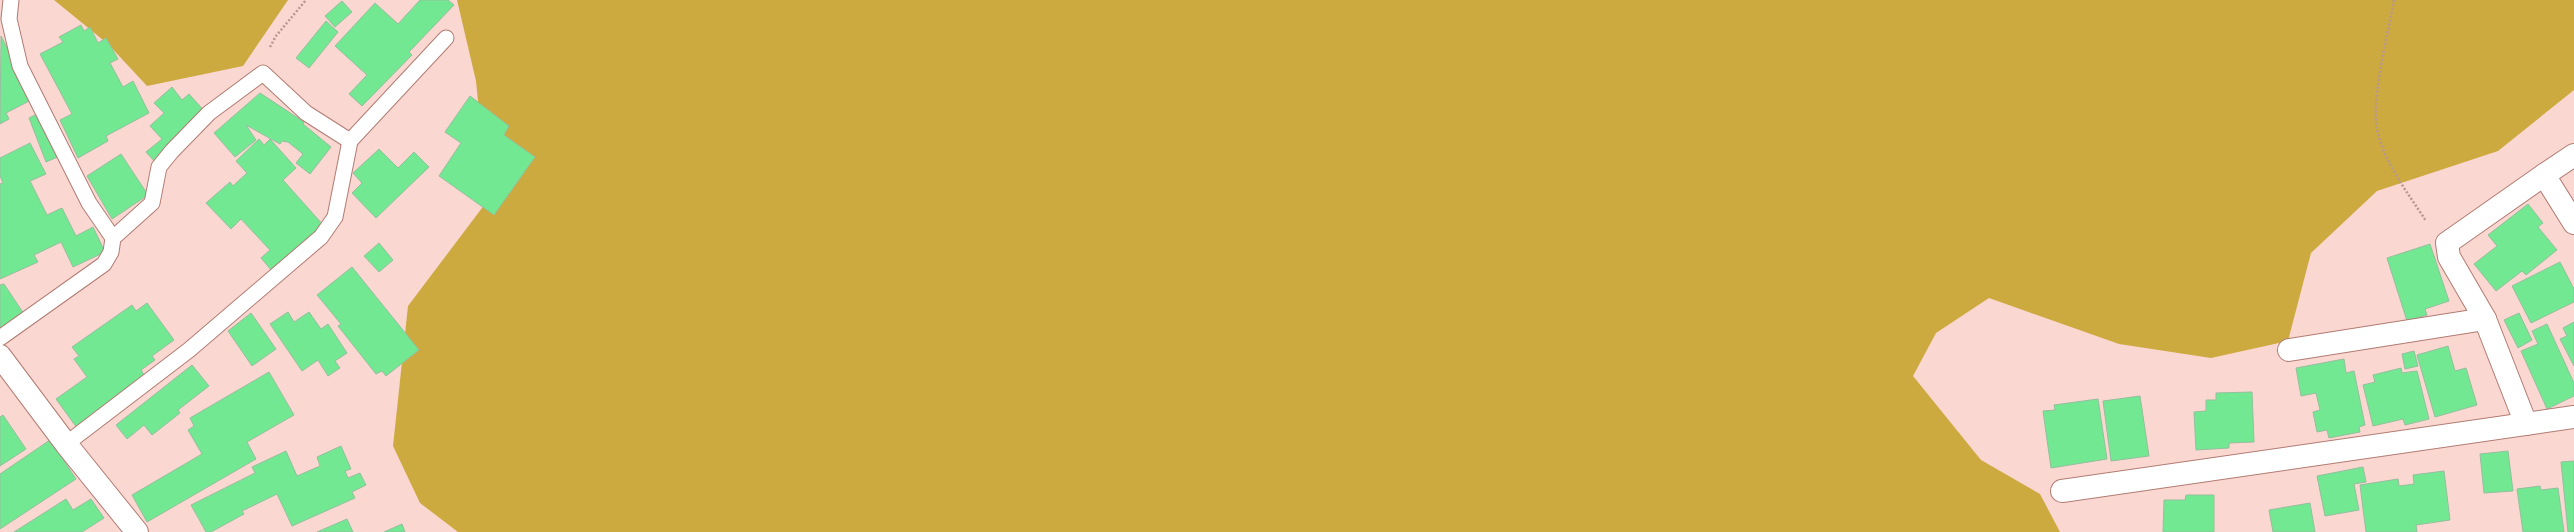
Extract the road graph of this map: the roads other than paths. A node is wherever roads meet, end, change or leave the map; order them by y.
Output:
1 (11, 0) edge
2 (446, 38) dead end
3 (350, 141) junction
4 (2574, 155) edge
5 (2544, 175) junction
6 (2574, 223) edge
7 (113, 238) junction
8 (2485, 319) junction
9 (0, 338) edge
10 (2289, 350) dead end
11 (0, 356) edge
12 (2574, 417) edge
13 (2526, 424) junction
14 (66, 444) junction
15 (2062, 491) dead end
16 (136, 532) edge

1 - 7 lane
2 - 3 lane
3 - 7 lane
3 - 14 lane
4 - 5 street
5 - 6 street
5 - 8 street
7 - 9 lane
8 - 10 street
8 - 13 street
11 - 14 street
12 - 13 street
13 - 15 street
14 - 16 street

